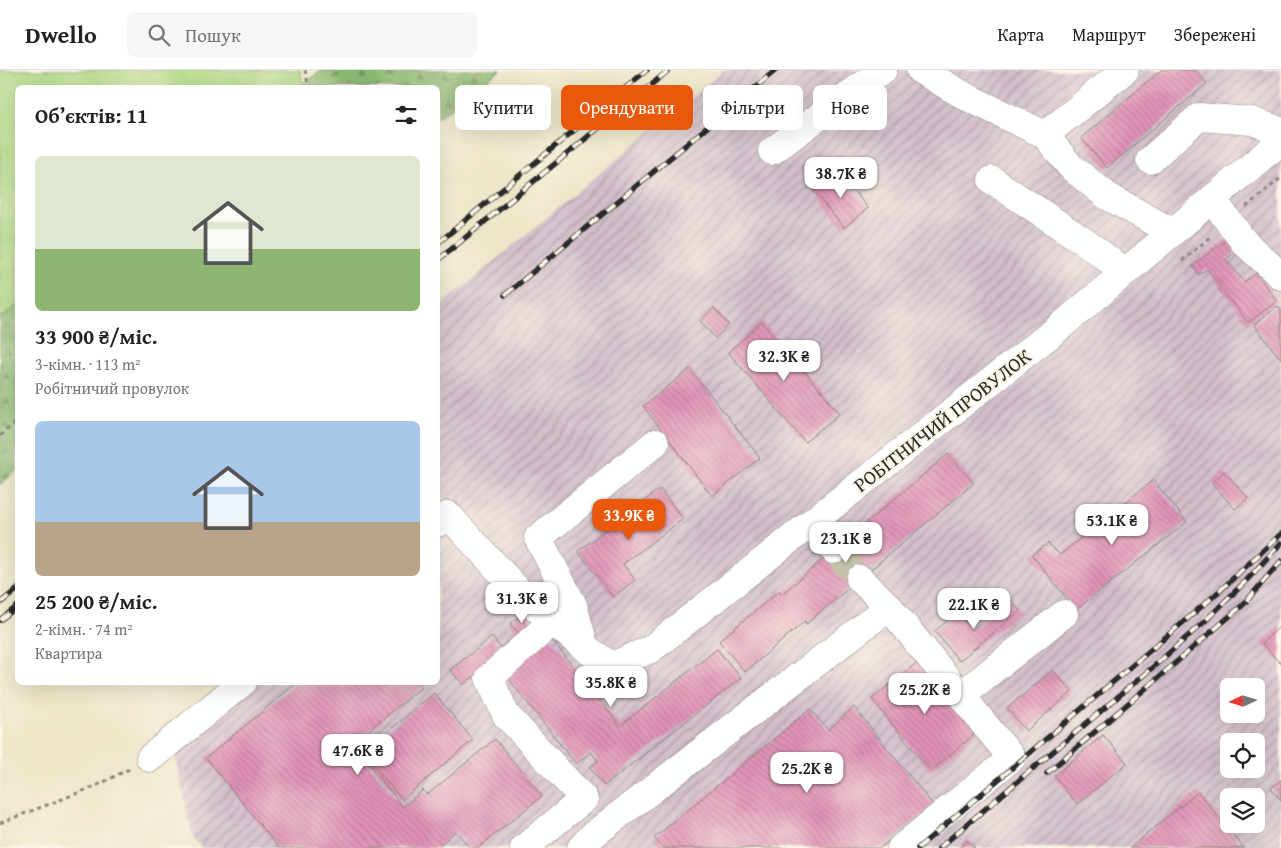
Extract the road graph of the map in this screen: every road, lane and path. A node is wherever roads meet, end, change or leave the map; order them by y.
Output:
1 (305, 70) edge
2 (883, 70) edge
3 (920, 70) edge
4 (1125, 70) edge
5 (308, 85) edge
6 (1281, 131) edge
7 (1045, 135) junction
8 (1281, 141) edge
9 (772, 151) dead end
10 (1150, 160) dead end
11 (992, 180) dead end
12 (1212, 199) junction
13 (1172, 232) junction
14 (1125, 272) junction
15 (1281, 276) edge
16 (15, 423) edge
17 (0, 436) edge
18 (655, 443) dead end
19 (440, 521) edge
20 (812, 522) junction
21 (834, 550) tunnel mouth
22 (860, 579) tunnel mouth
23 (889, 607) junction
24 (1064, 614) dead end
25 (553, 621) junction
26 (585, 648) junction
27 (239, 685) edge
28 (962, 694) junction
29 (150, 758) joint
30 (0, 823) edge
31 (524, 848) edge
32 (581, 848) edge
33 (901, 848) edge

1 - 5 path
2 - 9 street
3 - 7 street
4 - 7 street
6 - 10 street
7 - 13 street
8 - 12 street, РОБІТНИЧИЙ ПРОВУЛОК
11 - 14 street
12 - 13 street, РОБІТНИЧИЙ ПРОВУЛОК
12 - 15 street
13 - 14 street, РОБІТНИЧИЙ ПРОВУЛОК
14 - 20 street, РОБІТНИЧИЙ ПРОВУЛОК
16 - 17 path
18 - 26 street
19 - 25 street, РОБІТНИЧИЙ ПРОВУЛОК
20 - 21 street
20 - 26 street, РОБІТНИЧИЙ ПРОВУЛОК
22 - 23 street
23 - 28 street
23 - 32 street
24 - 28 street
25 - 26 street, РОБІТНИЧИЙ ПРОВУЛОК
25 - 31 street
27 - 29 street
28 - 33 street
29 - 30 path

